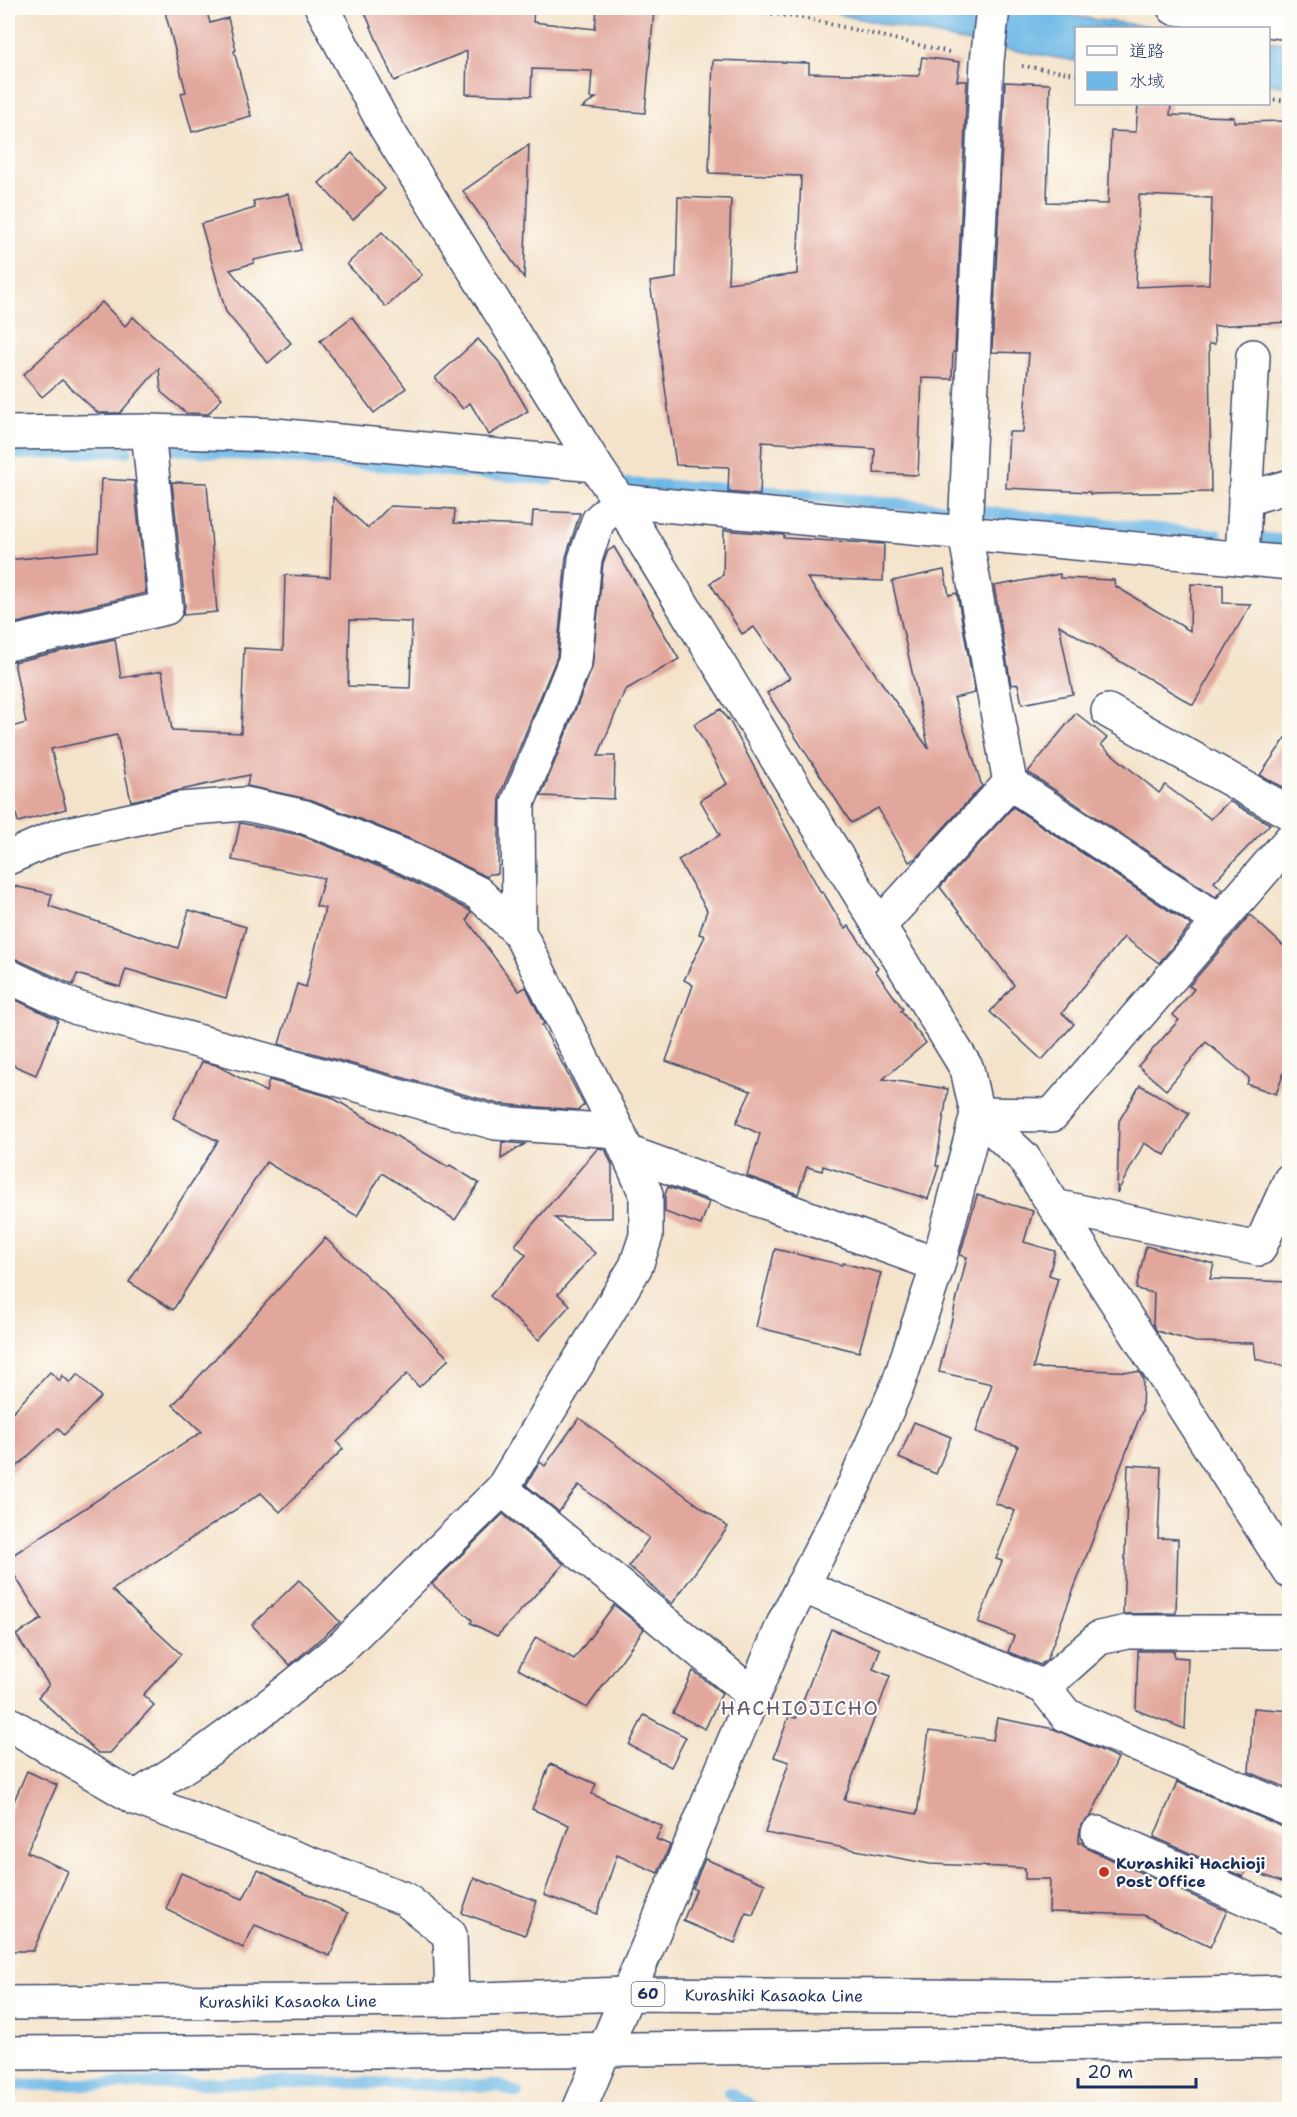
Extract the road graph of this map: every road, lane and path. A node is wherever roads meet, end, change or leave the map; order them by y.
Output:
1 (322, 8) edge
2 (730, 8) edge
3 (993, 8) edge
4 (1174, 8) edge
5 (1290, 23) edge
6 (987, 56) junction
7 (1075, 74) edge
8 (1270, 99) edge
9 (1290, 101) edge
10 (1253, 356) dead end
11 (148, 431) junction
12 (8, 433) edge
13 (595, 465) junction
14 (1290, 486) edge
15 (1245, 499) junction
16 (619, 501) junction
17 (964, 533) junction
18 (1242, 559) junction
19 (1290, 563) edge
20 (8, 644) edge
21 (1108, 711) dead end
22 (1010, 783) junction
23 (1290, 813) edge
24 (1290, 840) edge
25 (8, 858) edge
26 (1279, 870) edge
27 (1219, 921) junction
28 (879, 926) junction
29 (519, 932) junction
30 (8, 976) edge
31 (977, 1114) junction
32 (623, 1142) junction
33 (1290, 1180) edge
34 (1054, 1206) junction
35 (938, 1265) junction
36 (502, 1489) junction
37 (1290, 1572) edge
38 (802, 1586) junction
39 (1290, 1632) edge
40 (1044, 1687) junction
41 (752, 1694) junction
42 (8, 1723) edge
43 (135, 1798) junction
44 (1290, 1810) edge
45 (1098, 1833) dead end
46 (1290, 1918) edge
47 (1290, 1992) edge
48 (626, 1994) junction
49 (452, 2000) junction
50 (8, 2003) edge
51 (1290, 2042) edge
52 (604, 2050) junction
53 (8, 2053) edge
54 (579, 2109) edge

1 - 13 street
2 - 6 path
3 - 6 street
4 - 5 street
6 - 7 path
6 - 17 street
8 - 9 path
10 - 15 street
11 - 12 street
11 - 13 street
11 - 20 street
13 - 16 street
14 - 15 street
15 - 18 street
16 - 17 street
16 - 28 street
16 - 29 street
17 - 18 street
17 - 22 street
18 - 19 street
21 - 23 street
22 - 27 street
22 - 28 street
24 - 26 street
25 - 29 street
26 - 27 street
27 - 31 street
28 - 31 street
29 - 32 street
30 - 32 street
31 - 34 street
31 - 35 street
32 - 35 street
32 - 36 street
33 - 34 street
34 - 37 street
35 - 38 street
36 - 41 street
36 - 43 street
38 - 40 street
38 - 41 street
39 - 40 street
40 - 44 street
41 - 48 street
42 - 43 street
43 - 49 street
45 - 46 street
47 - 48 street, Kurashiki Kasaoka Line / 60
48 - 49 street, Kurashiki Kasaoka Line / 60
48 - 52 street, 60
49 - 50 street, Kurashiki Kasaoka Line / 60
51 - 52 street
52 - 53 street
52 - 54 street

